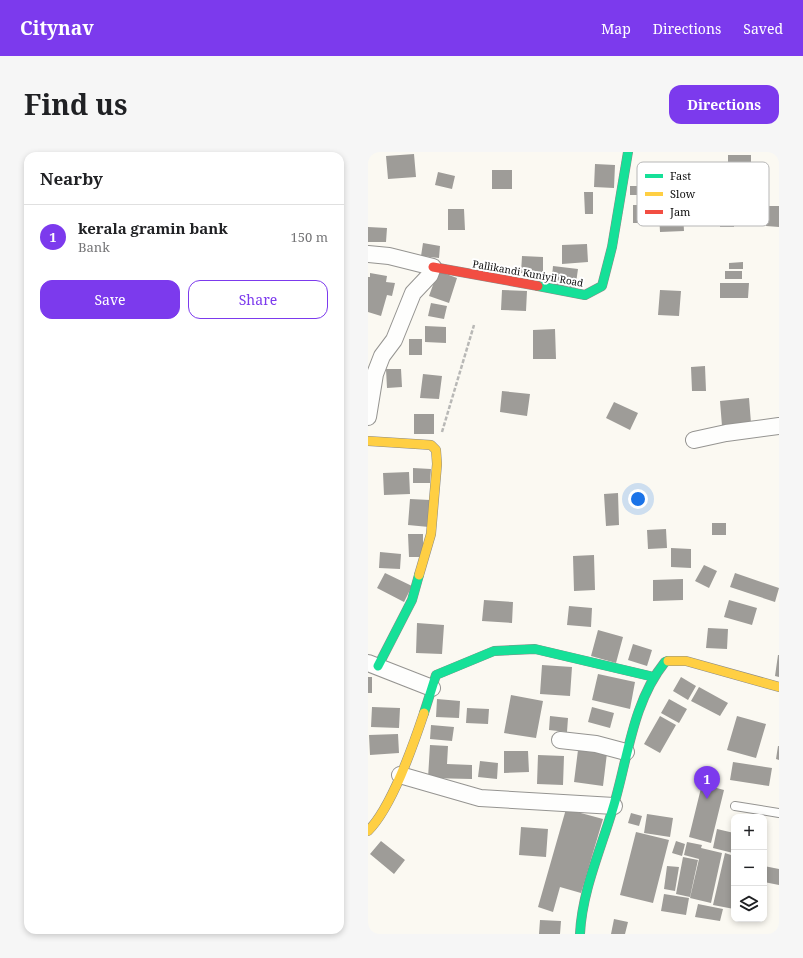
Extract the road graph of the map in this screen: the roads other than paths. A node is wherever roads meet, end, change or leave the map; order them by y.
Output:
1 (628, 152) edge
2 (368, 254) edge
3 (433, 267) junction
4 (368, 417) edge
5 (779, 426) edge
6 (368, 440) edge
7 (694, 440) dead end
8 (373, 665) edge
9 (654, 678) junction
10 (779, 687) edge
11 (432, 688) junction
12 (560, 740) dead end
13 (626, 752) junction
14 (400, 775) junction
15 (614, 806) junction
16 (735, 806) dead end
17 (779, 813) edge
18 (368, 831) edge
19 (580, 934) edge

1 - 3 street, Pallikandi Kuniyil Road
2 - 3 street
3 - 4 street
5 - 7 street
6 - 8 street
8 - 11 street
9 - 10 street
9 - 11 street
9 - 13 street
11 - 14 street
12 - 13 street
13 - 15 street
14 - 15 street
14 - 18 street
15 - 19 street
16 - 17 lane

